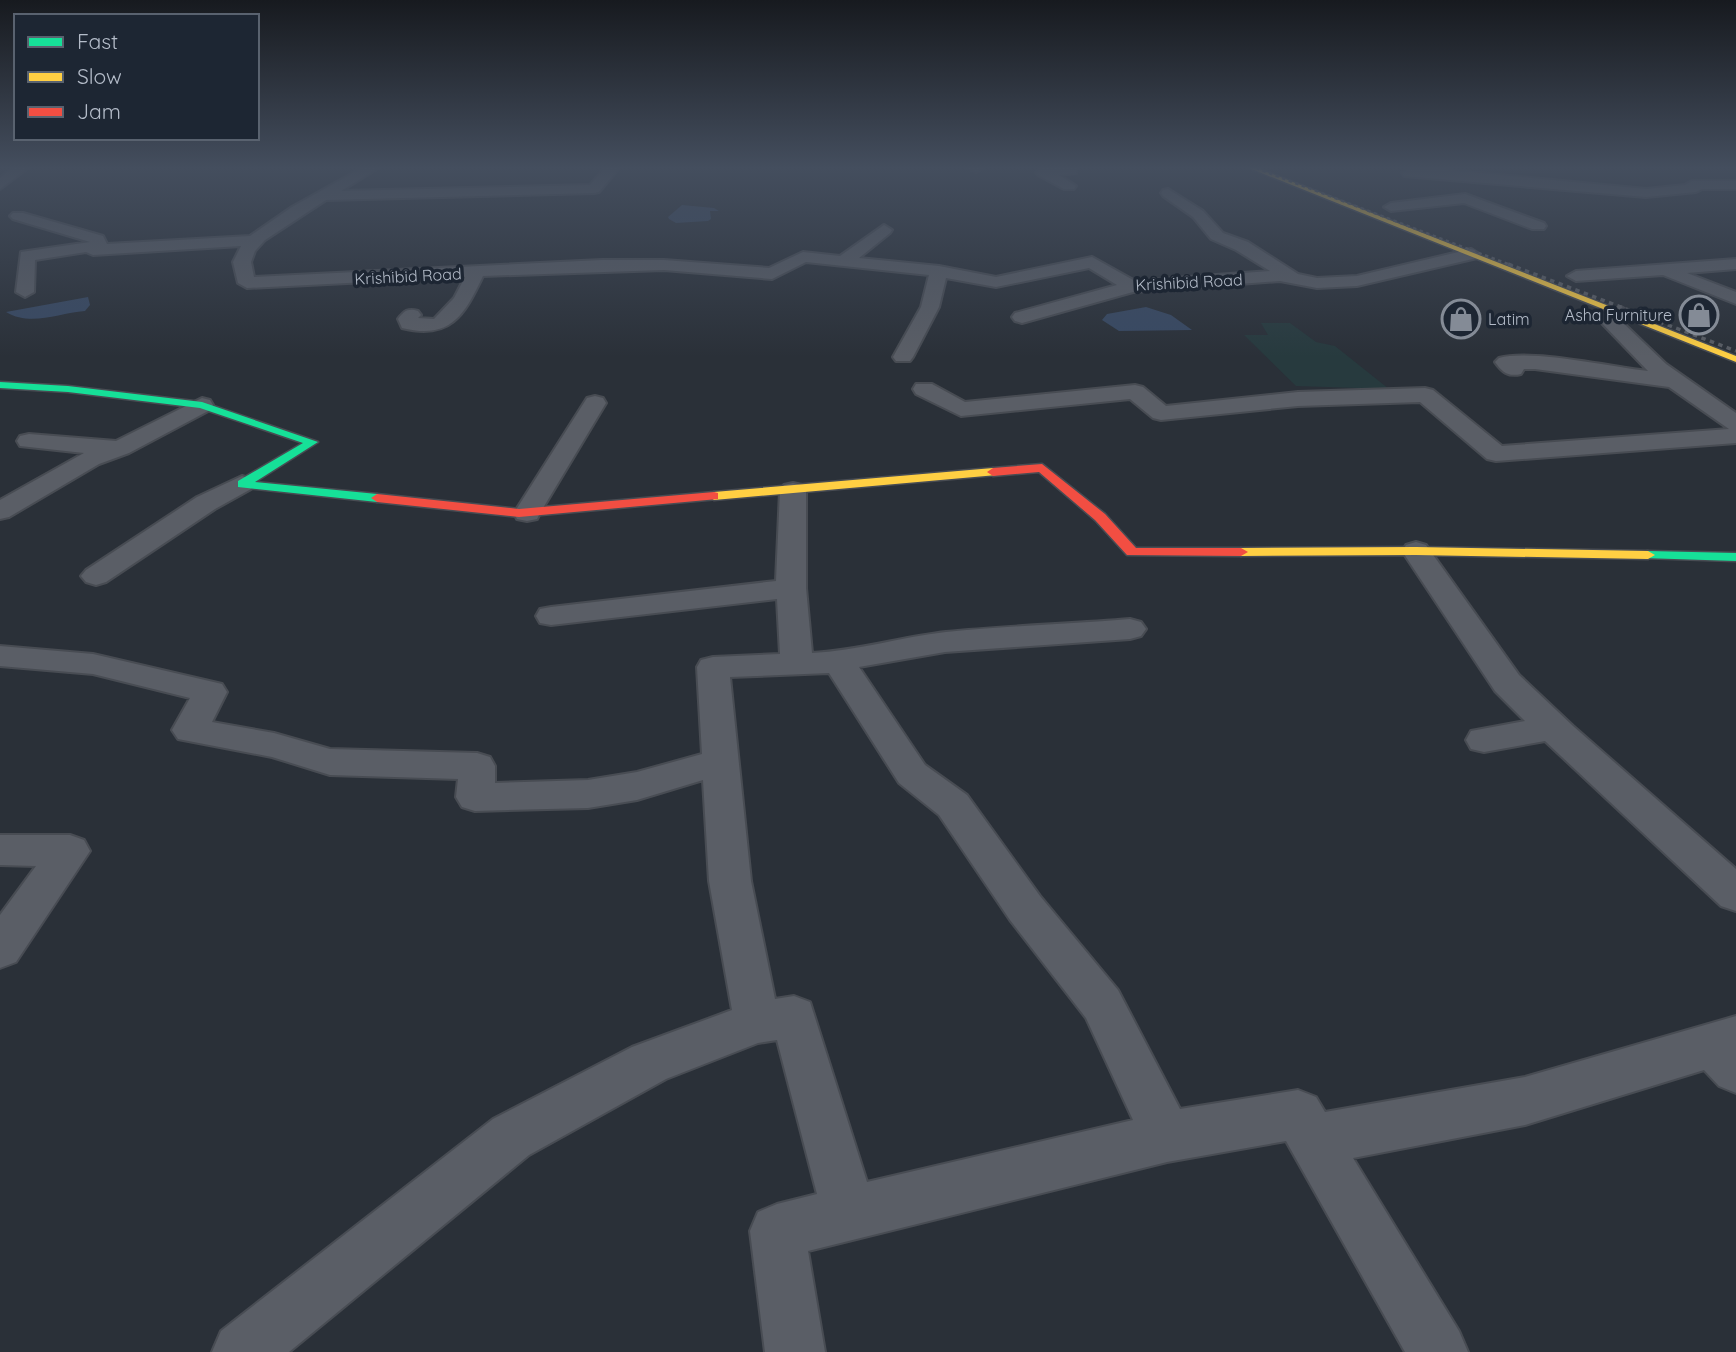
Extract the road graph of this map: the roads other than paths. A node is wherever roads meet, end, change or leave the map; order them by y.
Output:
1 (70, 231) edge
2 (267, 231) edge
3 (883, 231) edge
4 (1213, 231) edge
5 (1413, 231) edge
6 (1455, 231) edge
7 (251, 241) junction
8 (1490, 244) dead end
9 (96, 246) junction
10 (1471, 254) junction
11 (845, 260) junction
12 (1736, 264) edge
13 (1666, 270) junction
14 (939, 271) junction
15 (477, 272) junction
16 (1570, 274) joint
17 (1291, 277) junction
18 (1132, 287) junction
19 (1611, 289) dead end
20 (25, 292) dead end
21 (1736, 298) edge
22 (1621, 313) junction
23 (411, 314) dead end
24 (1022, 317) dead end
25 (903, 357) dead end
26 (1736, 359) edge
27 (1513, 369) dead end
28 (1673, 381) junction
29 (0, 385) edge
30 (924, 389) dead end
31 (595, 403) dead end
32 (202, 405) junction
33 (1736, 424) edge
34 (1736, 436) edge
35 (29, 441) dead end
36 (120, 448) junction
37 (242, 484) junction
38 (793, 491) junction
39 (0, 511) edge
40 (527, 513) junction
41 (1416, 551) junction
42 (1736, 557) edge
43 (96, 576) dead end
44 (791, 588) junction
45 (551, 616) dead end
46 (1130, 629) dead end
47 (0, 656) edge
48 (818, 662) junction
49 (1553, 728) junction
50 (1484, 740) dead end
51 (720, 762) junction
52 (0, 850) edge
53 (1736, 894) edge
54 (0, 949) edge
55 (757, 1022) junction
56 (1728, 1051) edge
57 (1167, 1137) junction
58 (1312, 1140) junction
59 (849, 1214) junction
60 (242, 1352) edge
61 (795, 1352) edge
62 (1438, 1352) edge

1 - 9 street
2 - 7 street
3 - 11 street
4 - 17 street
5 - 10 street
6 - 8 street
7 - 9 street
7 - 15 street, Krishibid Road
9 - 20 street
10 - 17 street, Krishibid Road
10 - 22 street
11 - 14 street, Krishibid Road
11 - 15 street, Krishibid Road
12 - 13 street
13 - 16 street
13 - 21 street
14 - 18 street, Krishibid Road
14 - 25 street
15 - 23 street
16 - 19 street
17 - 18 street, Krishibid Road
18 - 24 street
22 - 26 street
22 - 28 street
27 - 28 street
28 - 33 street
29 - 32 street
30 - 34 street
31 - 40 street
32 - 36 street
32 - 37 street
35 - 36 street
36 - 39 street
37 - 40 street
37 - 43 street
38 - 40 street
38 - 41 street
38 - 44 street
41 - 42 street
41 - 49 street
44 - 45 street
44 - 48 street
46 - 48 street
47 - 51 street
48 - 51 street
48 - 57 street
49 - 50 street
49 - 53 street
51 - 55 street
52 - 54 street
55 - 59 street
55 - 60 street
56 - 58 street
57 - 58 street
57 - 59 street
58 - 62 street
59 - 61 street

